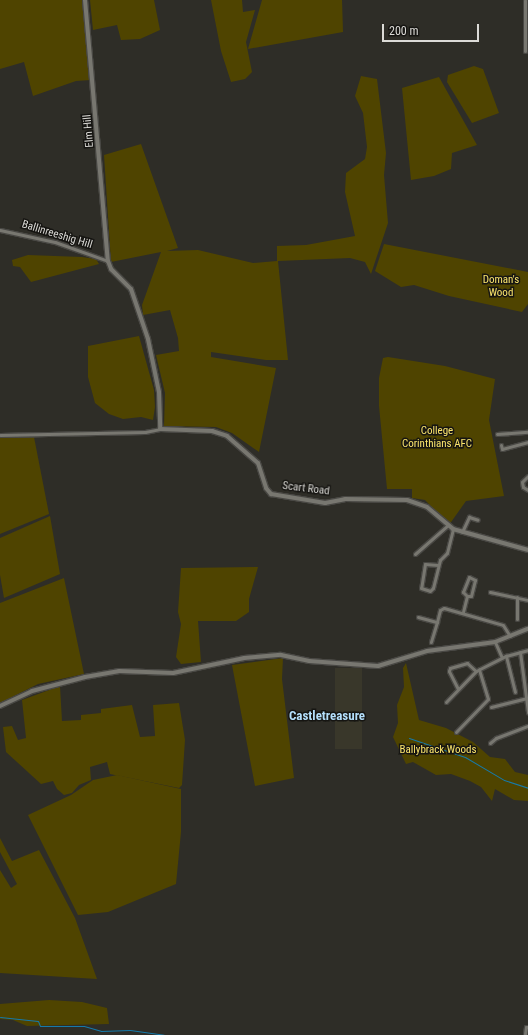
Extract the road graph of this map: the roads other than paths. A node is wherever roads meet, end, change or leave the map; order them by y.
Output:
1 (85, 0) edge
2 (525, 0) edge
3 (525, 51) dead end
4 (0, 230) edge
5 (108, 260) junction
6 (160, 429) junction
7 (528, 432) edge
8 (497, 434) dead end
9 (0, 435) edge
10 (528, 442) edge
11 (501, 445) dead end
12 (528, 476) edge
13 (528, 490) edge
14 (478, 520) dead end
15 (447, 526) junction
16 (453, 529) junction
17 (462, 532) junction
18 (528, 550) edge
19 (415, 554) dead end
20 (438, 565) junction
21 (490, 592) dead end
22 (467, 596) junction
23 (517, 597) junction
24 (528, 600) edge
25 (463, 612) junction
26 (418, 617) dead end
27 (517, 620) dead end
28 (437, 622) junction
29 (528, 629) edge
30 (510, 636) junction
31 (432, 642) dead end
32 (495, 642) junction
33 (528, 650) edge
34 (520, 652) junction
35 (504, 657) junction
36 (479, 669) junction
37 (476, 671) junction
38 (458, 689) junction
39 (516, 692) dead end
40 (526, 698) junction
41 (446, 702) dead end
42 (0, 706) edge
43 (491, 707) dead end
44 (528, 712) edge
45 (528, 726) edge
46 (456, 732) dead end
47 (490, 743) dead end
48 (528, 1027) edge
49 (525, 1034) dead end

1 - 5 street, Elm Hill
2 - 3 street
4 - 5 street, Ballinreeshig Hill
5 - 6 street
6 - 9 street
6 - 15 street, Scart Road
7 - 8 street
10 - 11 street
12 - 13 street
14 - 17 street
15 - 16 street, Scart Road
15 - 19 street
16 - 17 street, Scart Road
16 - 20 street
17 - 18 street, Scart Road
20 - 20 street
21 - 23 street
22 - 22 street
22 - 25 street
23 - 24 street
23 - 27 street
25 - 28 street
25 - 30 street
26 - 28 street
28 - 31 street
29 - 30 street
30 - 32 street
32 - 35 street
32 - 42 street
33 - 34 street
34 - 35 street
34 - 40 street
35 - 36 street
35 - 39 street
36 - 37 street
36 - 46 street
37 - 38 street
37 - 38 street
38 - 41 street
40 - 43 street
40 - 44 street
45 - 47 street
48 - 49 street

